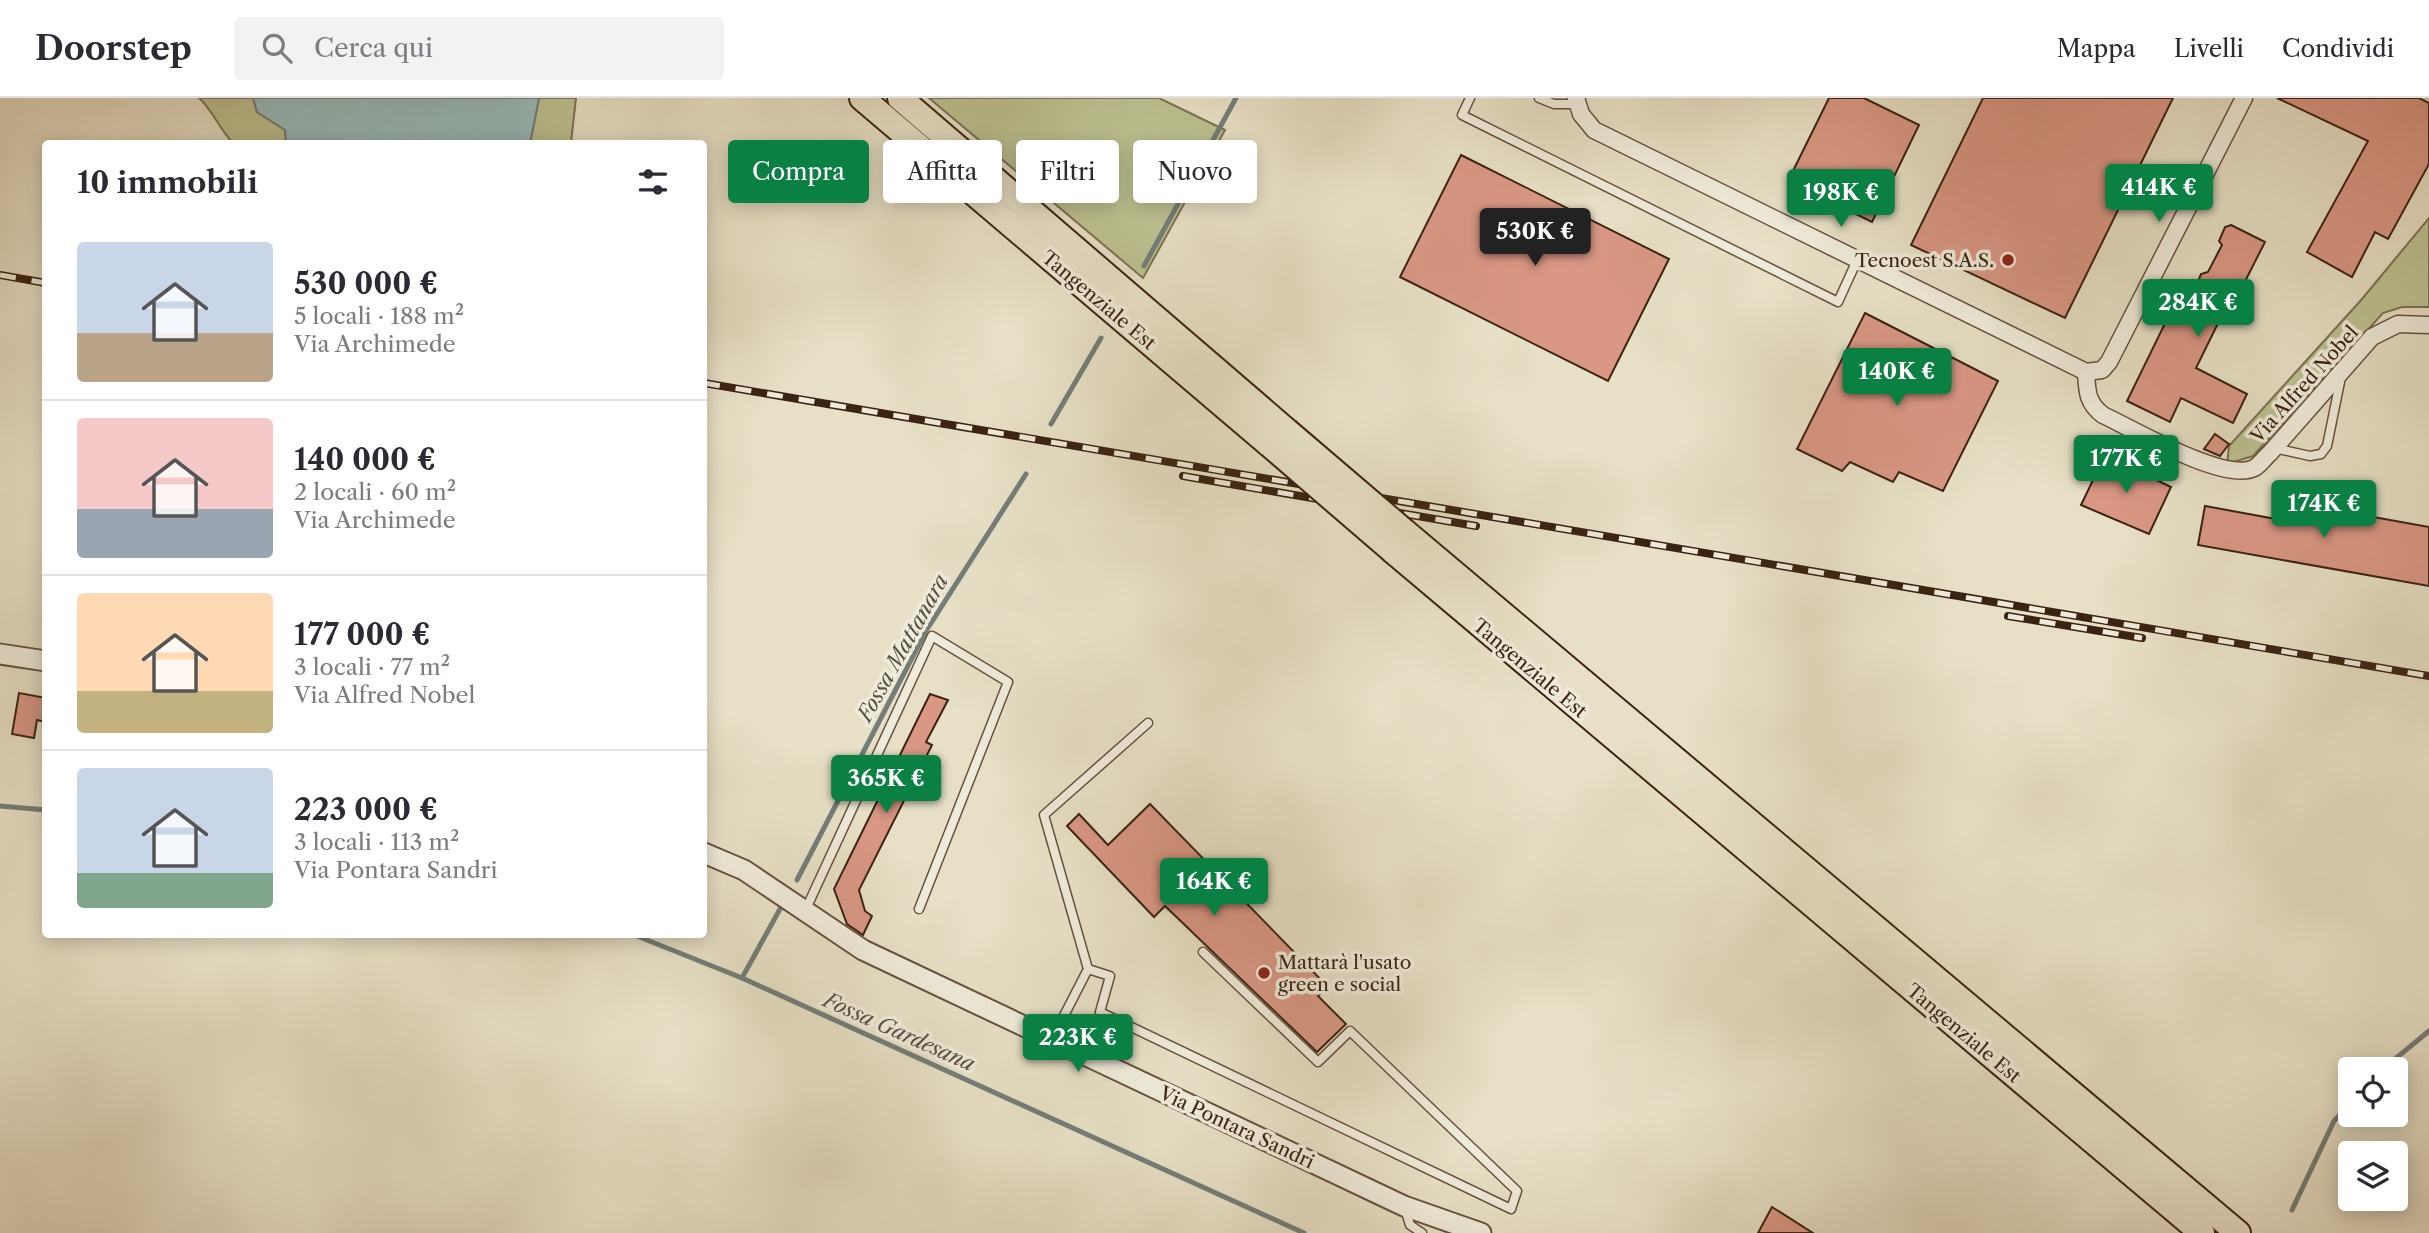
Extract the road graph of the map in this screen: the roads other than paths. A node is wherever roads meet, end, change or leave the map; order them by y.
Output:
1 (862, 98) edge
2 (900, 98) edge
3 (1470, 98) edge
4 (1539, 98) edge
5 (2244, 98) edge
6 (1576, 101) edge
7 (1858, 258) junction
8 (2429, 325) edge
9 (2343, 370) junction
10 (2086, 372) junction
11 (1278, 438) junction
12 (2274, 448) junction
13 (1398, 541) junction
14 (0, 654) edge
15 (42, 660) edge
16 (1148, 723) dead end
17 (707, 854) edge
18 (919, 909) dead end
19 (805, 911) junction
20 (1203, 952) dead end
21 (1088, 968) junction
22 (1052, 1039) junction
23 (1404, 1206) junction
24 (1422, 1233) edge
25 (1481, 1233) edge
26 (2202, 1233) edge
27 (2238, 1233) edge

1 - 11 highway, Tangenziale Est
2 - 11 highway, Tangenziale Est
3 - 7 lane
4 - 6 lane
5 - 10 street
6 - 7 street
7 - 10 street
8 - 9 street, Via Alfred Nobel
9 - 12 street, Via Alfred Nobel
9 - 12 lane
10 - 12 street, Via Alfred Nobel
11 - 13 highway, Tangenziale Est, bridge
13 - 26 highway, Tangenziale Est
13 - 27 highway, Tangenziale Est
14 - 15 street
16 - 21 lane
17 - 19 street, Via Pontara Sandri
18 - 19 lane
19 - 22 street, Via Pontara Sandri
20 - 21 lane
21 - 22 lane
22 - 23 street, Via Pontara Sandri
23 - 24 lane
23 - 25 street, Via Pontara Sandri

